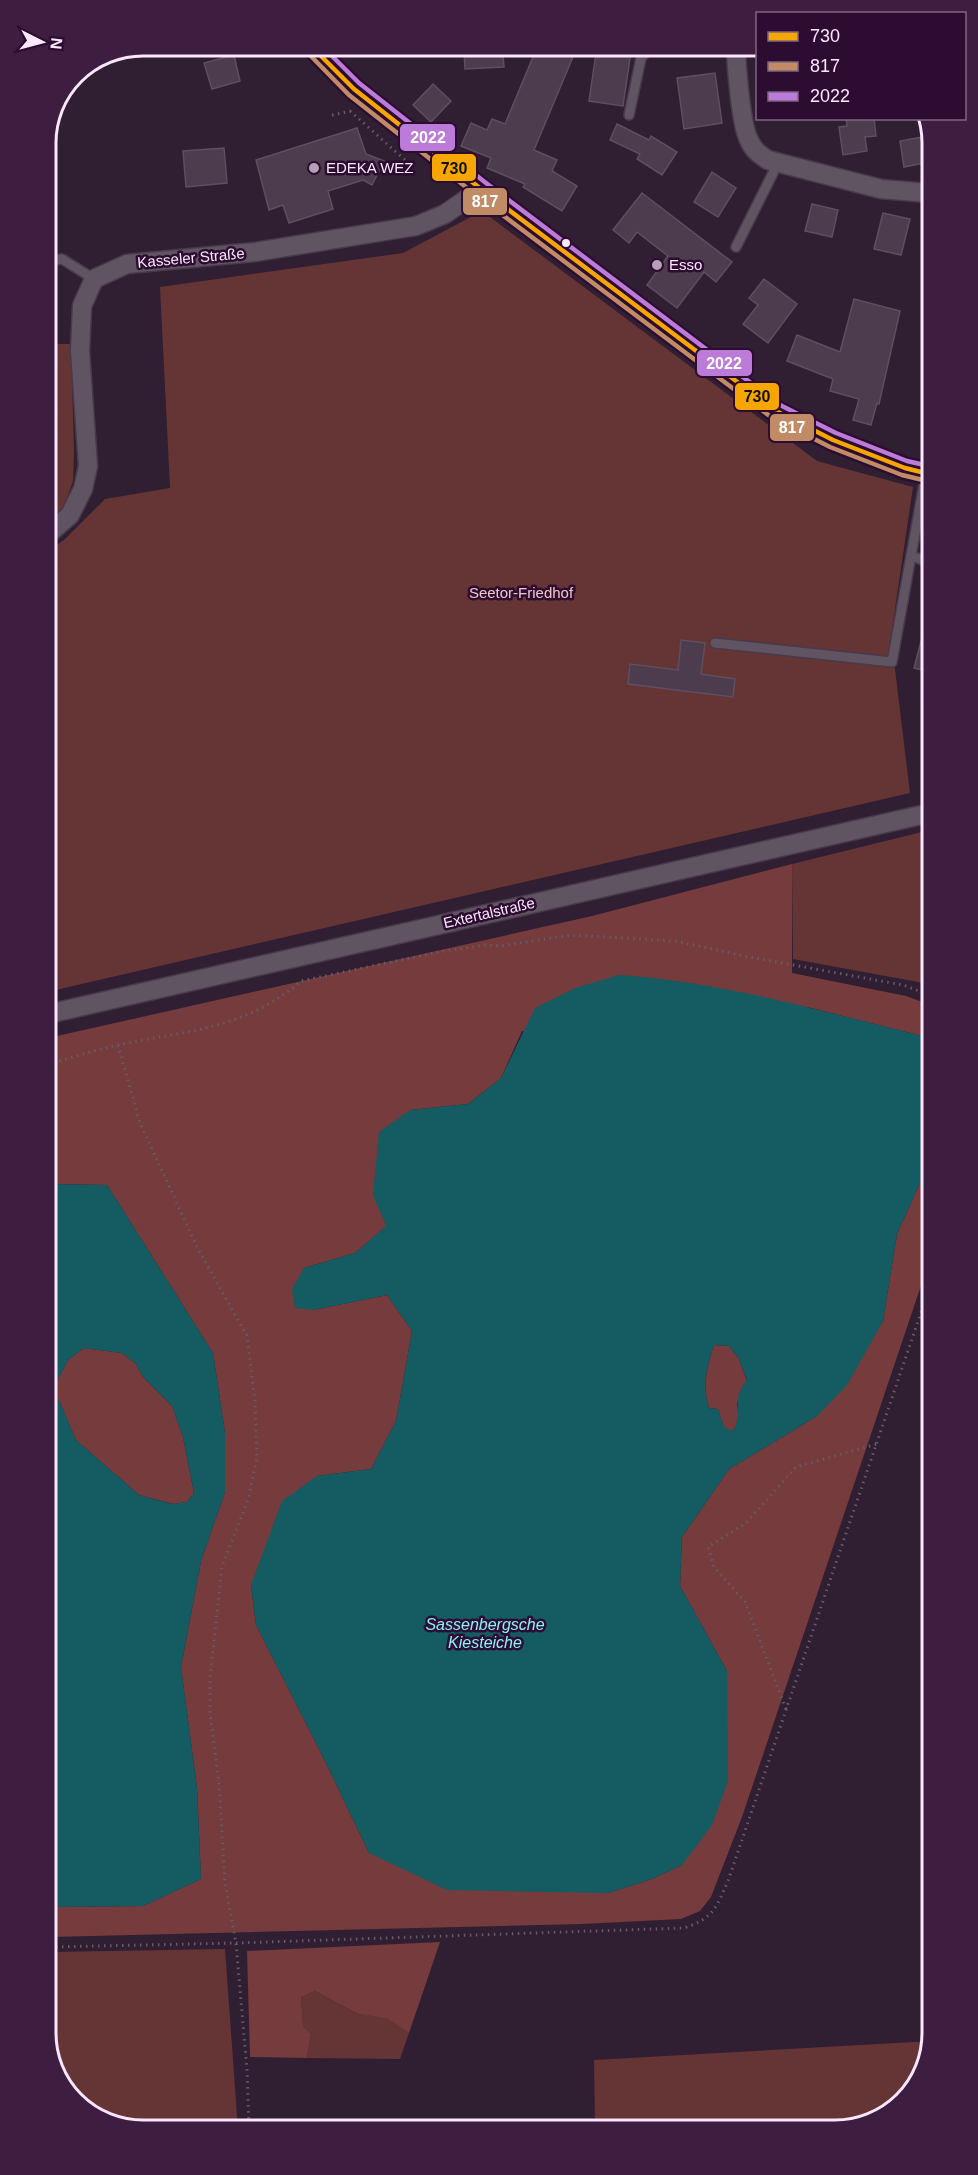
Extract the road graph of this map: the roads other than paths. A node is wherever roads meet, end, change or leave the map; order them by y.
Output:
1 (321, 56) edge
2 (643, 56) edge
3 (737, 56) edge
4 (629, 115) dead end
5 (778, 163) junction
6 (482, 189) junction
7 (922, 192) edge
8 (736, 248) dead end
9 (56, 260) edge
10 (93, 279) junction
11 (922, 472) edge
12 (922, 494) edge
13 (919, 506) junction
14 (922, 507) edge
15 (56, 527) edge
16 (911, 556) junction
17 (922, 560) edge
18 (715, 643) dead end
19 (922, 815) edge
20 (56, 1012) edge

1 - 6 street
2 - 4 lane
3 - 5 street
5 - 7 street
5 - 8 lane
6 - 10 street, Kasseler Straße
6 - 11 street
9 - 10 lane
10 - 15 street
12 - 13 lane
13 - 14 lane
13 - 16 lane
16 - 17 lane
16 - 18 lane
19 - 20 street, Extertalstraße

